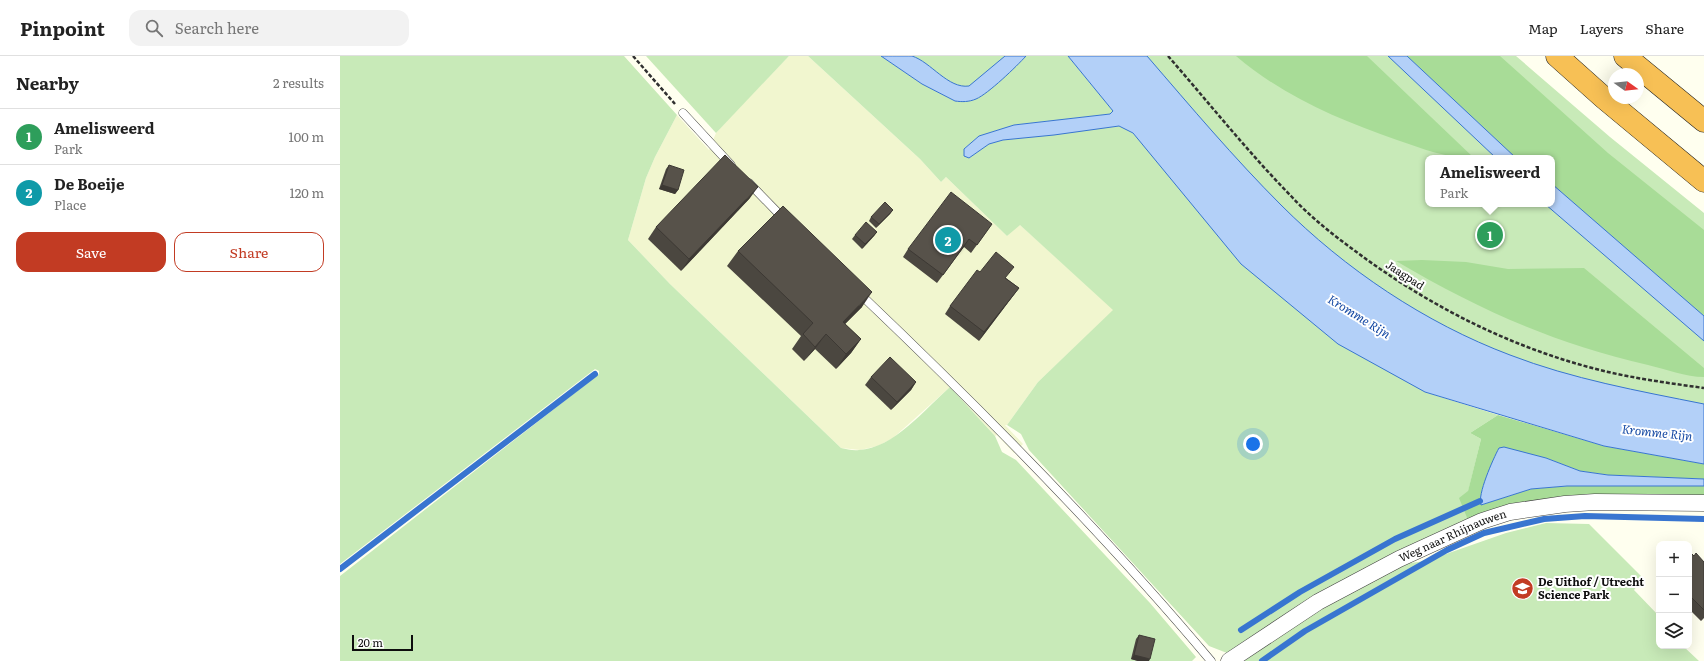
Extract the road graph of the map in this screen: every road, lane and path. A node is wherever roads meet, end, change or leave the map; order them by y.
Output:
1 (633, 56) edge
2 (1168, 56) edge
3 (1557, 56) edge
4 (1625, 56) edge
5 (683, 113) joint
6 (1704, 121) edge
7 (1704, 180) edge
8 (790, 225) edge
9 (852, 286) edge
10 (1704, 388) edge
11 (1704, 503) edge
12 (1211, 661) edge
13 (1229, 661) edge

1 - 5 path
2 - 10 path, Jaagpad
3 - 7 highway
4 - 6 highway
5 - 8 lane
9 - 12 lane
11 - 13 street, Weg naar Rhijnauwen

